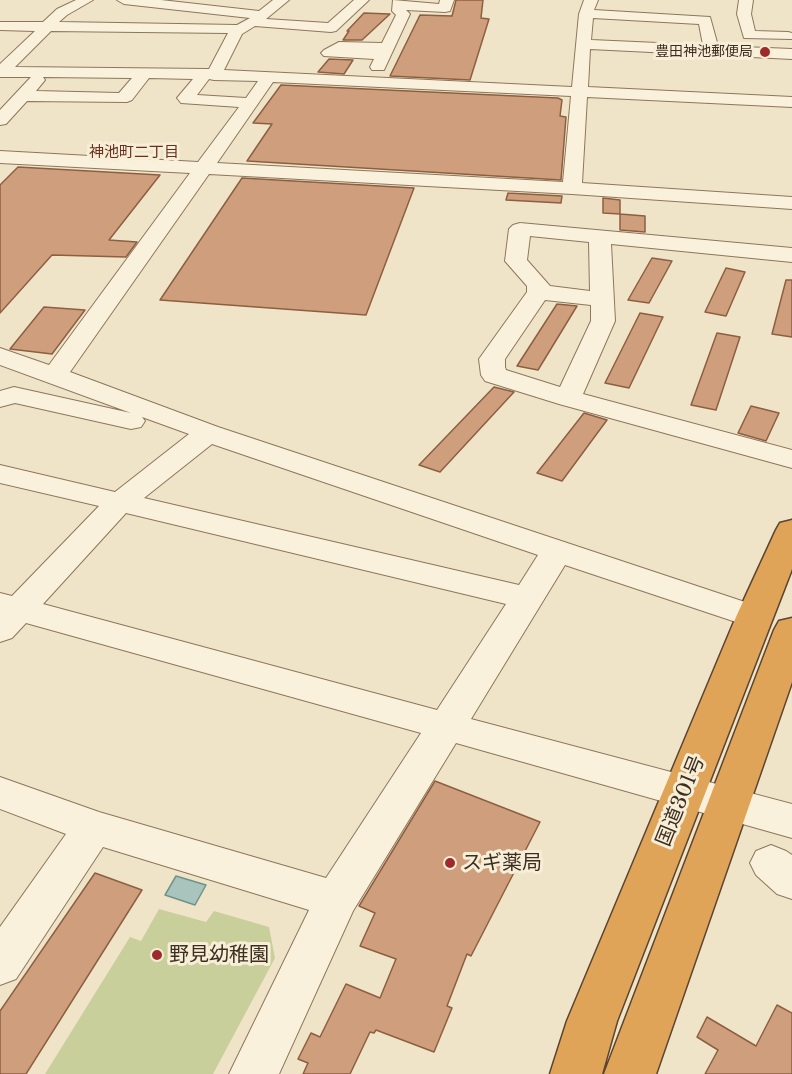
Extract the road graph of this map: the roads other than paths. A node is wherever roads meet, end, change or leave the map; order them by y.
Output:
1 (86, 0) edge
2 (362, 0) edge
3 (746, 0) edge
4 (405, 1) edge
5 (275, 2) edge
6 (447, 2) edge
7 (121, 6) edge
8 (178, 6) junction
9 (297, 7) dead end
10 (37, 10) dead end
11 (328, 10) dead end
12 (349, 12) junction
13 (59, 14) junction
14 (254, 17) edge
15 (586, 22) edge
16 (0, 26) edge
17 (47, 27) junction
18 (100, 27) junction
19 (120, 28) junction
20 (154, 28) junction
21 (792, 36) edge
22 (108, 42) dead end
23 (0, 48) edge
24 (26, 48) junction
25 (204, 50) dead end
26 (227, 50) junction
27 (711, 50) junction
28 (383, 54) junction
29 (792, 54) edge
30 (96, 57) dead end
31 (318, 59) dead end
32 (769, 68) dead end
33 (792, 69) edge
34 (0, 72) edge
35 (44, 73) junction
36 (84, 73) junction
37 (144, 74) junction
38 (209, 75) junction
39 (270, 77) junction
40 (372, 82) junction
41 (580, 91) junction
42 (23, 96) junction
43 (87, 97) junction
44 (792, 102) edge
45 (251, 103) junction
46 (72, 116) dead end
47 (0, 120) edge
48 (0, 156) edge
49 (205, 169) junction
50 (572, 188) junction
51 (792, 203) edge
52 (600, 236) junction
53 (792, 255) edge
54 (539, 292) junction
55 (603, 300) junction
56 (0, 356) edge
57 (54, 375) junction
58 (568, 398) junction
59 (0, 399) edge
60 (203, 435) junction
61 (792, 459) edge
62 (0, 474) edge
63 (119, 503) junction
64 (792, 530) edge
65 (558, 550) junction
66 (526, 598) junction
67 (7, 614) edge
68 (773, 623) edge
69 (447, 727) junction
70 (0, 793) edge
71 (685, 793) junction
72 (728, 805) junction
73 (792, 821) edge
74 (94, 827) junction
75 (336, 900) junction
76 (0, 964) edge
77 (254, 1074) edge
78 (576, 1074) edge
79 (630, 1074) edge

1 - 13 street
2 - 12 street
3 - 21 street
4 - 6 street
4 - 28 street
5 - 9 street
5 - 14 street
7 - 8 street
7 - 18 street
8 - 14 street
8 - 20 street
10 - 13 street
11 - 12 street
12 - 14 street
13 - 17 street
14 - 20 street
14 - 26 street
15 - 27 street
15 - 27 street
15 - 41 street
16 - 17 street
17 - 18 street
17 - 24 street
18 - 19 street
19 - 20 street
19 - 22 street
23 - 24 street
24 - 34 street
25 - 26 street
26 - 38 street
27 - 29 street
28 - 31 street
28 - 40 street
30 - 36 street
32 - 33 street
34 - 35 street
35 - 36 street
35 - 42 street
36 - 37 street
37 - 38 street
37 - 43 street
38 - 39 street
38 - 45 street
39 - 40 street
39 - 45 street
40 - 41 street
41 - 44 street
41 - 50 street
42 - 43 street
42 - 47 street
43 - 46 street
45 - 49 street
48 - 49 street
49 - 50 street
49 - 57 street
50 - 51 street
52 - 53 street
52 - 54 street
52 - 55 street
54 - 55 street
54 - 58 street
55 - 58 street
56 - 57 street
57 - 60 street
58 - 61 street
59 - 60 street
60 - 63 street
60 - 65 street
62 - 63 street
63 - 66 street
63 - 67 street
64 - 68 highway, 国道301号
65 - 66 street
65 - 68 street
66 - 69 street
67 - 69 street
68 - 71 highway, 国道301号
68 - 72 highway, 国道301号
69 - 71 street
69 - 75 street
70 - 74 street
71 - 72 street
71 - 78 highway, 国道301号
72 - 73 street
72 - 79 highway, 国道301号
74 - 75 street
74 - 76 street
75 - 77 street

